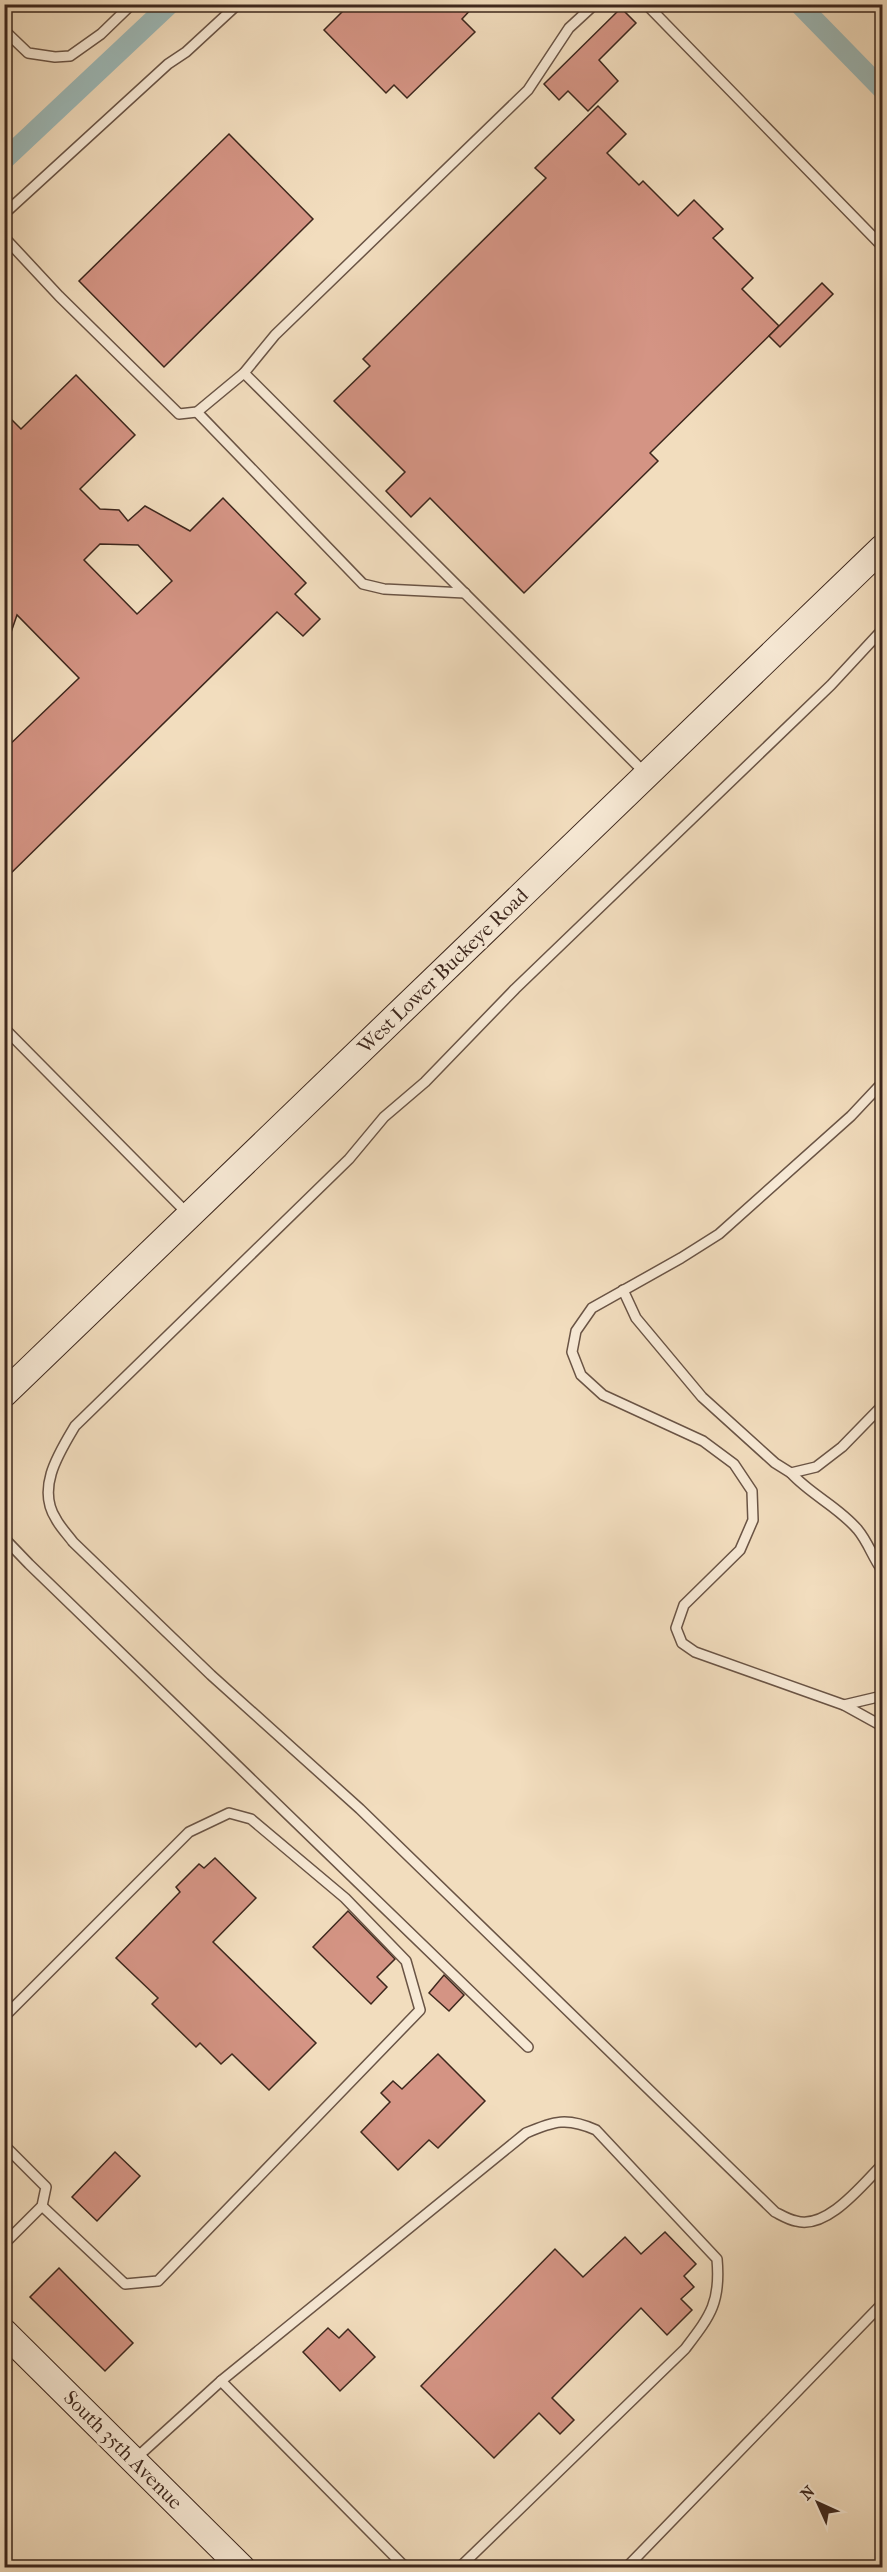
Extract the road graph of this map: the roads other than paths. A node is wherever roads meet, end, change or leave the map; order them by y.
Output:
1 (132, 4) edge
2 (238, 4) edge
3 (595, 4) edge
4 (646, 4) edge
5 (4, 30) edge
6 (4, 214) edge
7 (4, 237) edge
8 (882, 246) edge
9 (244, 373) junction
10 (197, 411) junction
11 (882, 548) edge
12 (465, 593) junction
13 (882, 630) edge
14 (646, 774) junction
15 (4, 1028) edge
16 (882, 1083) edge
17 (190, 1216) junction
18 (623, 1290) junction
19 (4, 1394) edge
20 (882, 1406) edge
21 (791, 1473) junction
22 (4, 1538) edge
23 (882, 1570) edge
24 (882, 1696) edge
25 (844, 1705) junction
26 (882, 1726) edge
27 (4, 2017) edge
28 (528, 2047) dead end
29 (4, 2145) edge
30 (882, 2165) edge
31 (42, 2206) junction
32 (4, 2244) edge
33 (882, 2304) edge
34 (4, 2332) edge
35 (221, 2381) junction
36 (133, 2460) junction
37 (242, 2568) edge
38 (410, 2568) edge
39 (459, 2568) edge
40 (626, 2568) edge

1 - 5 lane
2 - 6 lane
3 - 9 lane
4 - 8 lane
7 - 10 lane
9 - 10 lane
9 - 12 lane
10 - 12 lane
11 - 14 main road, West Lower Buckeye Road
12 - 14 lane
13 - 30 lane
14 - 17 main road, West Lower Buckeye Road
15 - 17 lane
16 - 18 lane
17 - 19 main road, West Lower Buckeye Road
18 - 21 lane
18 - 25 lane
20 - 21 lane
21 - 23 lane
22 - 28 lane
24 - 25 lane
25 - 26 lane
27 - 31 lane
29 - 31 lane
31 - 32 lane
33 - 40 lane
34 - 36 main road, South 35th Avenue
35 - 36 lane
35 - 38 lane
35 - 39 lane
36 - 37 main road, South 35th Avenue

